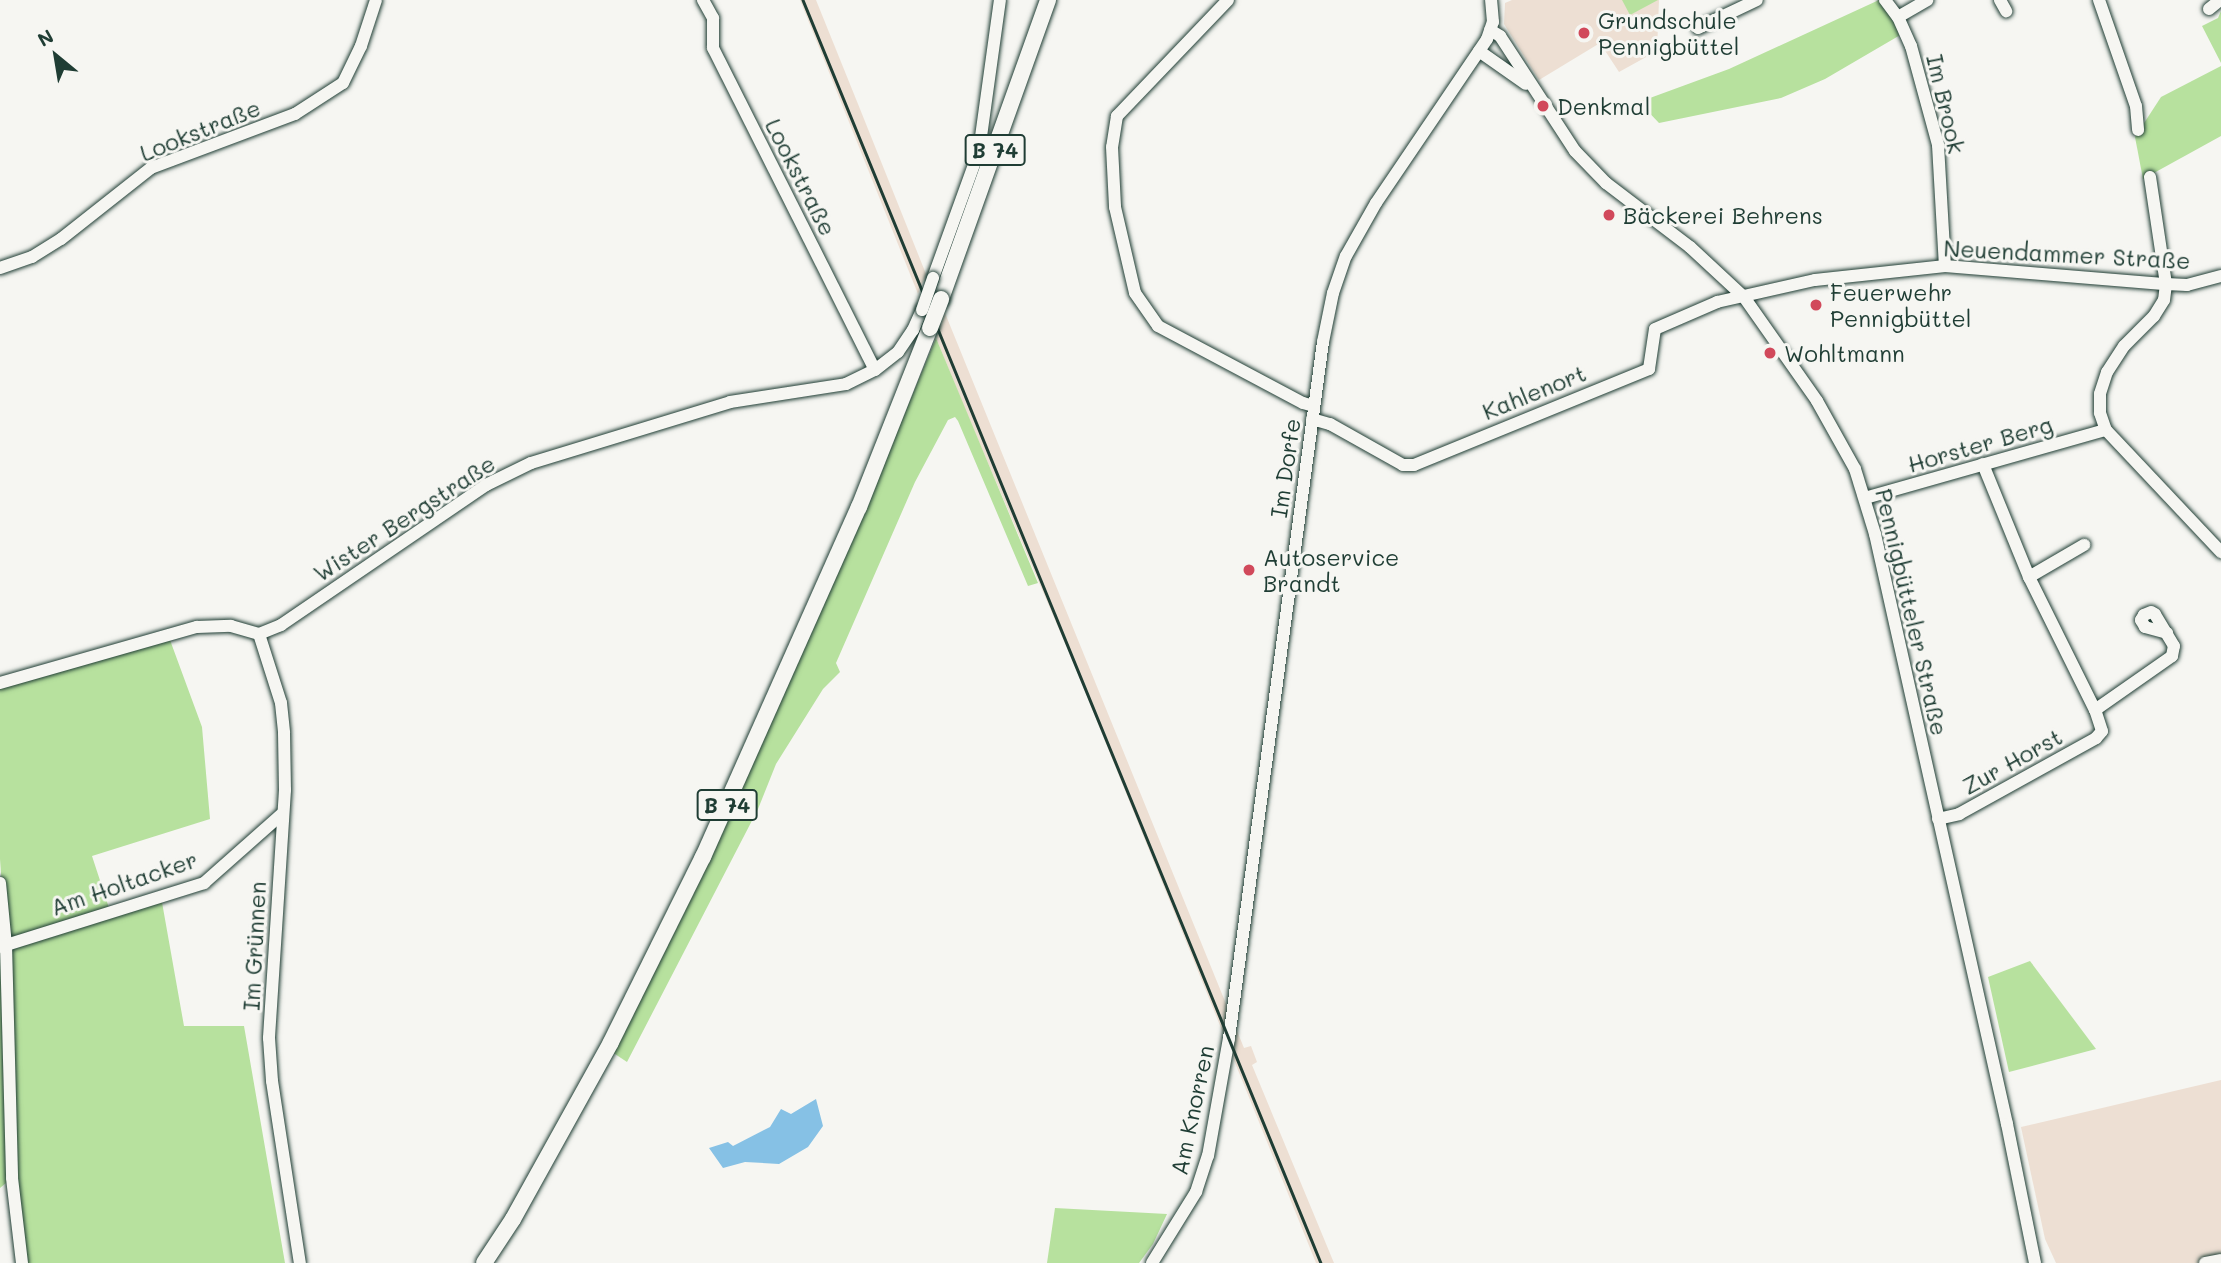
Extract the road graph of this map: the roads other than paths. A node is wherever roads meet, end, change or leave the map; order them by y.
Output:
1 (376, 0) edge
2 (703, 0) edge
3 (1000, 0) edge
4 (1048, 0) edge
5 (1228, 0) edge
6 (1491, 0) edge
7 (1757, 0) edge
8 (1885, 0) edge
9 (1928, 0) edge
10 (2099, 0) edge
11 (2220, 0) edge
12 (2209, 9) dead end
13 (1898, 17) junction
14 (1698, 28) dead end
15 (1490, 30) junction
16 (1479, 51) junction
17 (1529, 86) junction
18 (2138, 130) dead end
19 (2150, 177) dead end
20 (1945, 266) junction
21 (0, 268) edge
22 (2221, 276) edge
23 (2166, 284) junction
24 (1744, 297) junction
25 (874, 370) junction
26 (1314, 406) junction
27 (1312, 419) junction
28 (2106, 430) junction
29 (1983, 464) junction
30 (1865, 498) junction
31 (2084, 545) dead end
32 (2221, 552) edge
33 (2029, 577) junction
34 (2166, 633) dead end
35 (259, 634) junction
36 (0, 683) edge
37 (2095, 710) junction
38 (282, 814) junction
39 (1938, 819) junction
40 (0, 883) edge
41 (3, 946) edge
42 (1229, 1038) joint
43 (2221, 1260) edge
44 (22, 1263) edge
45 (300, 1263) edge
46 (484, 1263) edge
47 (1152, 1263) edge
48 (2035, 1263) edge
49 (2205, 1263) edge

1 - 21 street, Lookstraße
2 - 25 street, Lookstraße
3 - 25 street, Wister Bergstraße, bridge
4 - 46 main road, B 74, bridge
5 - 26 street
6 - 15 street
7 - 14 street
8 - 13 street, Im Brook
9 - 13 street
10 - 18 street
11 - 12 street
13 - 20 street, Im Brook
15 - 16 street, Im Dorfe
15 - 17 street, Pennigbütteler Straße
16 - 17 street, Pennigbütteler Straße
16 - 26 street, Im Dorfe
17 - 24 street, Pennigbütteler Straße
19 - 23 street
20 - 23 street, Neuendammer Straße
20 - 24 street, Neuendammer Straße
22 - 23 street, Neuendammer Straße
23 - 28 street
24 - 27 street, Kahlenort
24 - 30 street, Pennigbütteler Straße
25 - 35 street, Wister Bergstraße
26 - 27 street, Im Dorfe
27 - 42 street, Im Dorfe
28 - 29 street, Horster Berg
28 - 32 street
29 - 30 street, Horster Berg
29 - 33 street
30 - 39 street, Pennigbütteler Straße
31 - 33 street
33 - 37 street
34 - 37 street
35 - 36 street
35 - 38 street, Im Grünnen
37 - 39 street, Zur Horst
38 - 41 street, Am Holtacker
38 - 45 street, Im Grünnen
39 - 48 street, Pennigbütteler Straße
40 - 41 street
41 - 44 street
42 - 47 street, Am Knorren
43 - 49 street

